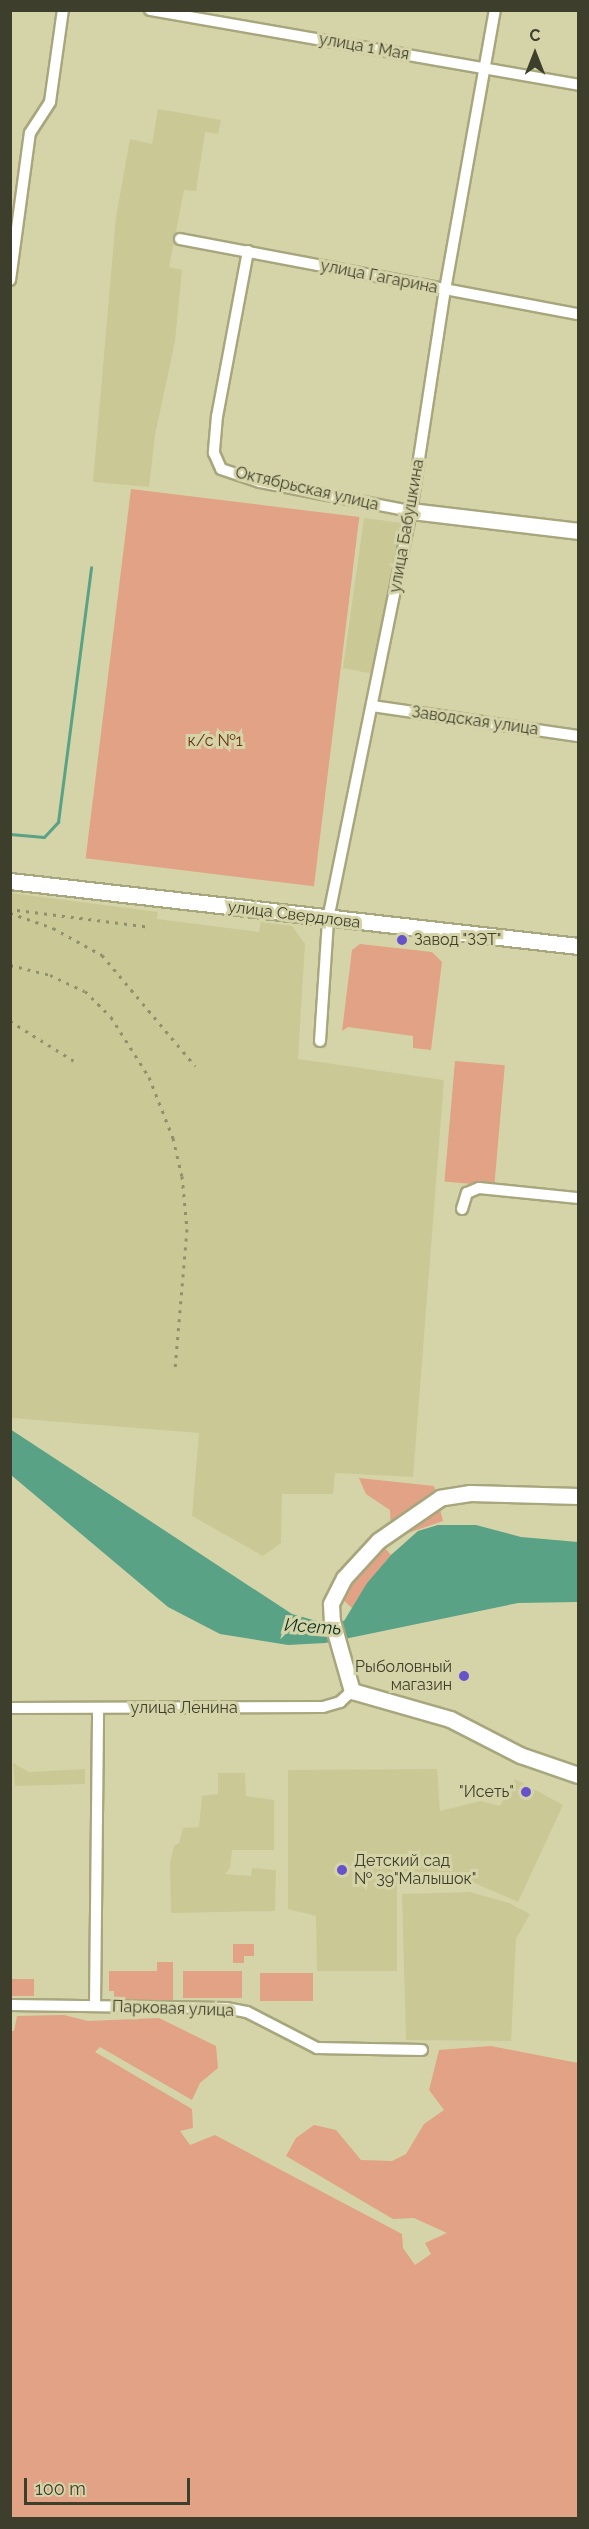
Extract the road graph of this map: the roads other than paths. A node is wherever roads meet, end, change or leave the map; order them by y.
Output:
1 (63, 10) edge
2 (150, 10) edge
3 (495, 10) edge
4 (484, 68) junction
5 (579, 85) edge
6 (180, 239) dead end
7 (12, 249) edge
8 (248, 251) junction
9 (10, 280) edge
10 (445, 290) junction
11 (579, 314) edge
12 (411, 512) junction
13 (579, 531) edge
14 (372, 706) junction
15 (579, 736) edge
16 (10, 881) edge
17 (328, 919) junction
18 (579, 946) edge
19 (320, 1041) dead end
20 (579, 1198) edge
21 (462, 1209) dead end
22 (579, 1496) edge
23 (352, 1691) junction
24 (10, 1708) edge
25 (98, 1708) junction
26 (579, 1775) edge
27 (10, 2005) edge
28 (95, 2006) junction
29 (422, 2049) dead end

1 - 7 street
2 - 4 street, улица 1 Мая
3 - 4 street, улица Бабушкина
4 - 5 street, улица 1 Мая
4 - 10 street, улица Бабушкина
6 - 8 street, улица Гагарина
7 - 9 street
8 - 10 street, улица Гагарина
8 - 12 street, Октябрьская улица
10 - 11 street, улица Гагарина
10 - 12 street, улица Бабушкина
12 - 13 street, Октябрьская улица
12 - 14 street, улица Бабушкина
14 - 15 street, Заводская улица
14 - 17 street, улица Бабушкина
16 - 17 street, улица Свердлова
17 - 18 street, улица Свердлова
17 - 19 street, улица Бабушкина
20 - 21 street
22 - 23 street
23 - 25 street, улица Ленина
23 - 26 street
24 - 25 street, улица Ленина
25 - 28 street, Парковая улица
27 - 28 street, Парковая улица
28 - 29 street, Парковая улица

